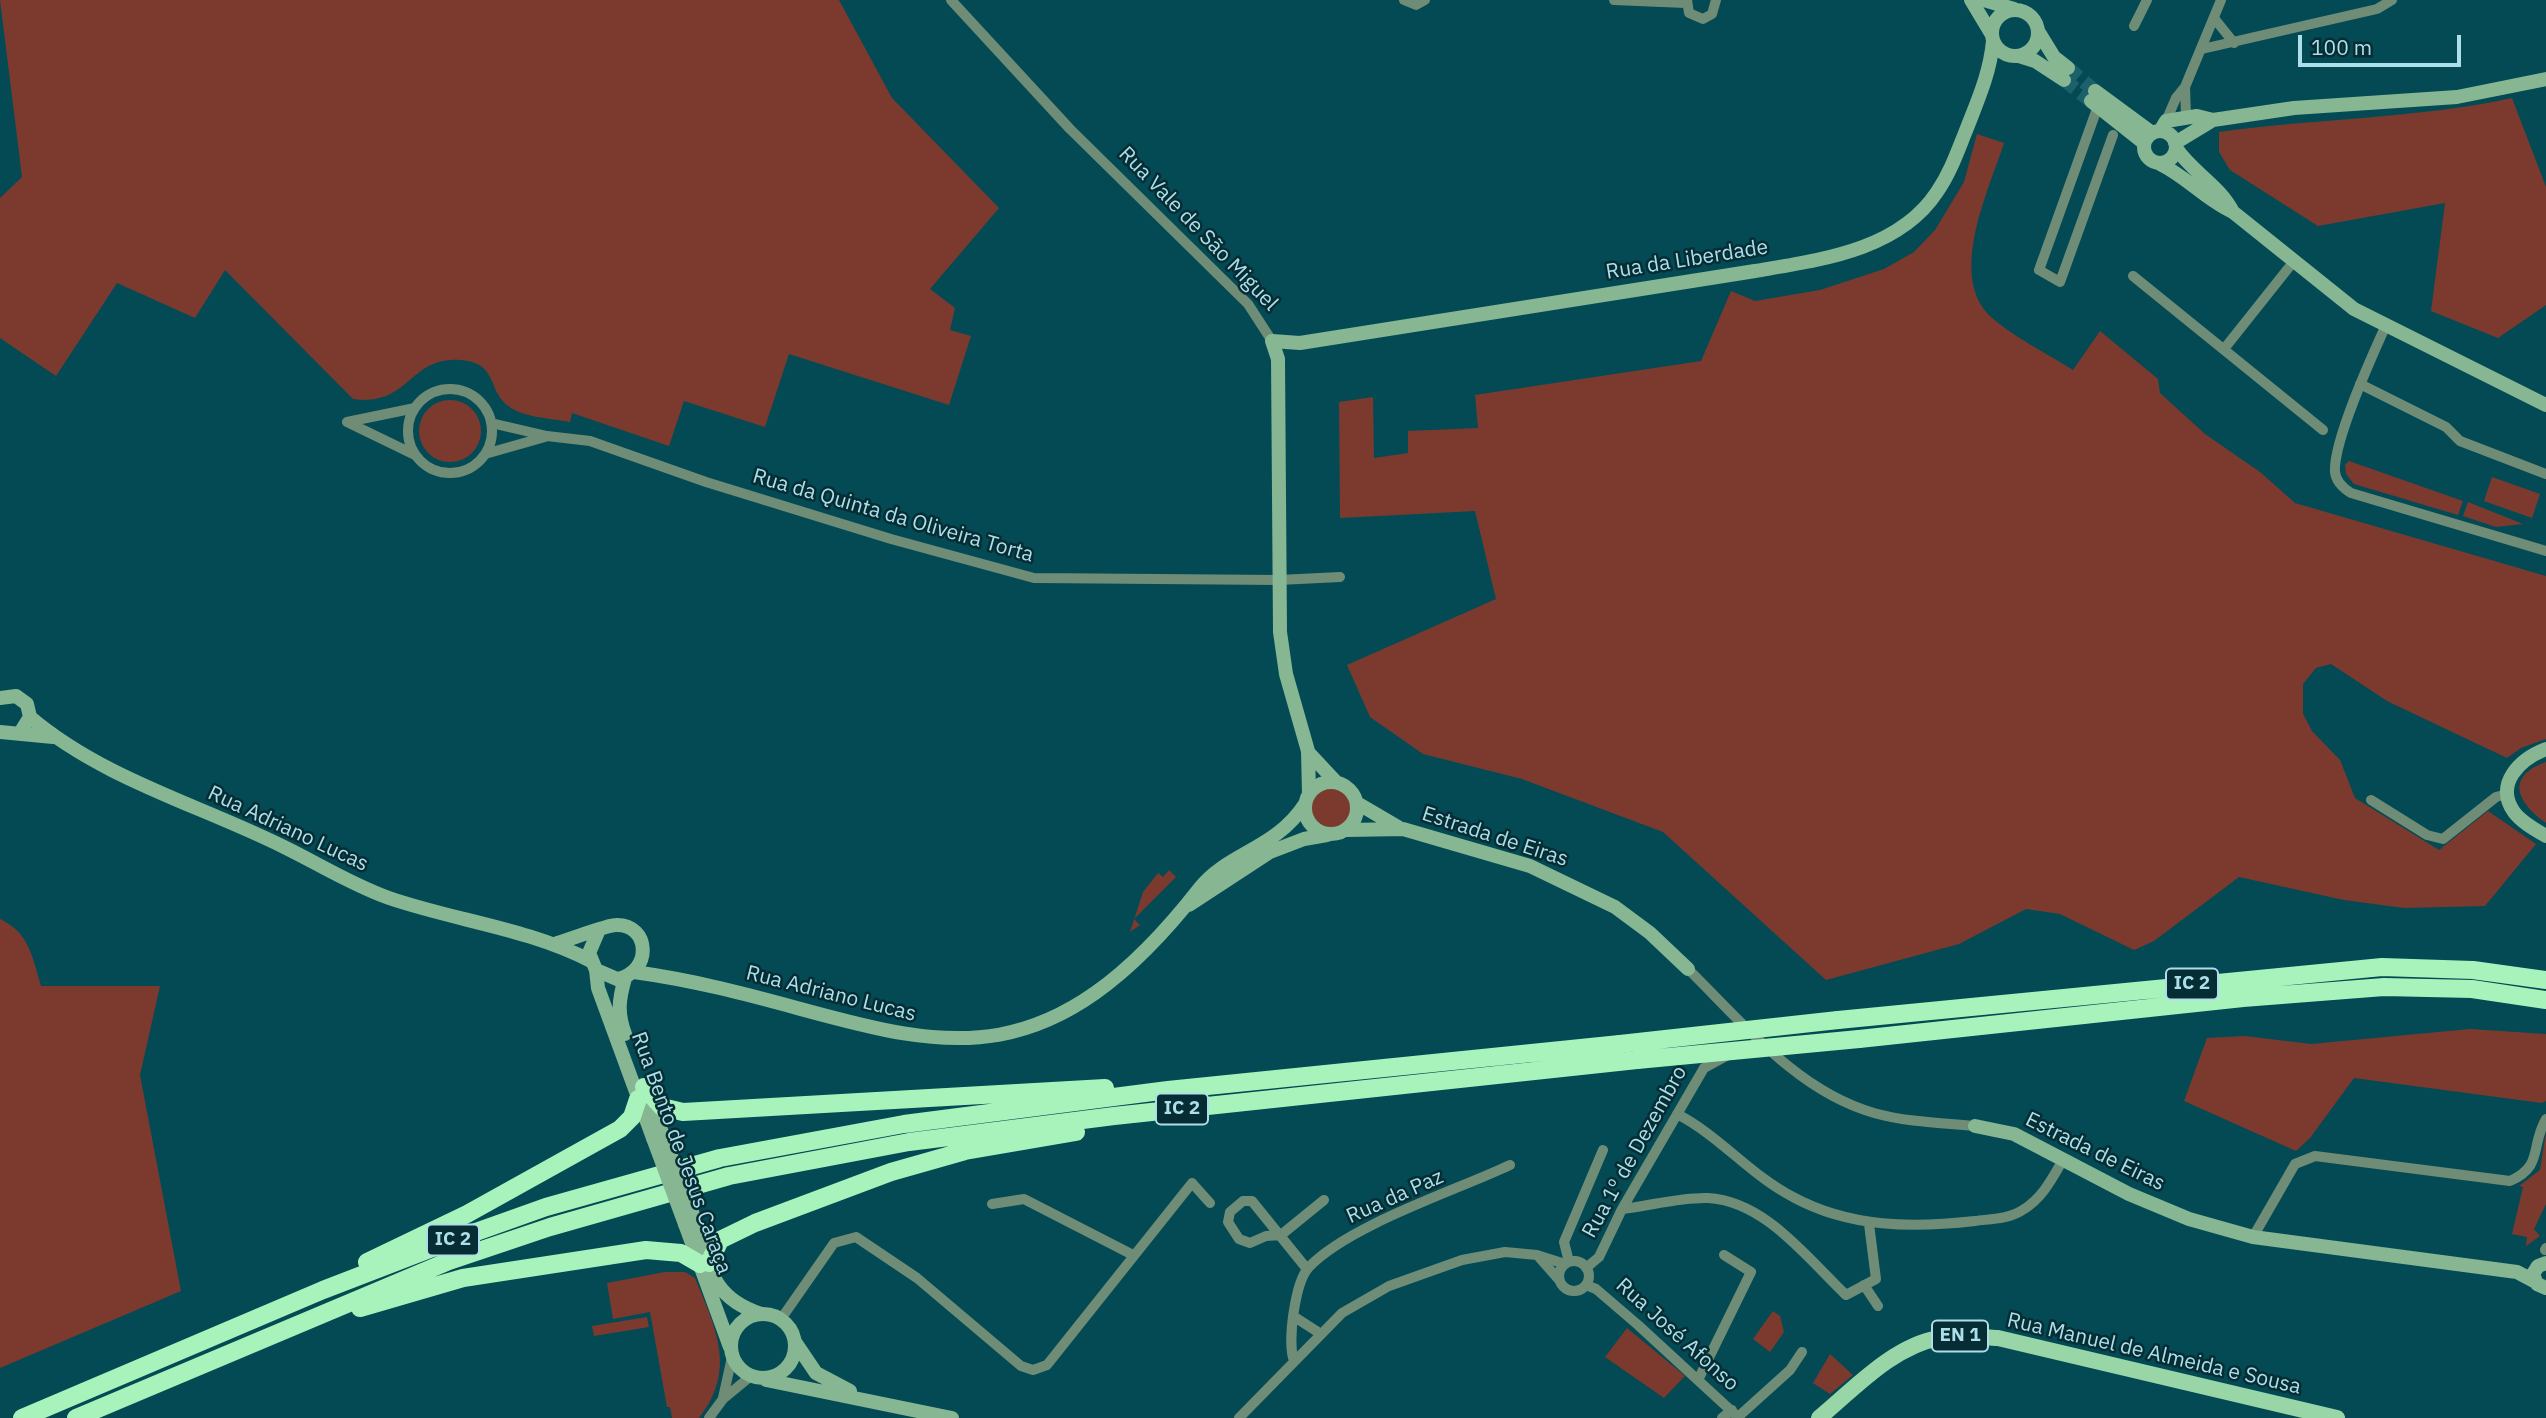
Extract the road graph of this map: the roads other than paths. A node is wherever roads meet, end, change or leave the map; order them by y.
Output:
1 (951, 0) edge
2 (1404, 0) edge
3 (1425, 0) edge
4 (1614, 0) edge
5 (1716, 0) edge
6 (1971, 0) edge
7 (1984, 0) edge
8 (2147, 0) edge
9 (2392, 0) edge
10 (1686, 1) edge
11 (2219, 2) edge
12 (2014, 9) junction
13 (2214, 18) junction
14 (2134, 26) dead end
15 (2038, 32) junction
16 (1992, 38) junction
17 (2234, 43) junction
18 (2202, 49) junction
19 (2016, 56) junction
20 (1988, 76) junction
21 (2546, 79) edge
22 (2185, 87) junction
23 (2095, 100) joint
24 (2186, 117) junction
25 (2213, 120) junction
26 (2155, 132) junction
27 (2113, 135) dead end
28 (2176, 146) junction
29 (2160, 164) junction
30 (2234, 212) junction
31 (2294, 261) junction
32 (2133, 276) dead end
33 (2386, 325) junction
34 (1272, 341) junction
35 (1300, 343) junction
36 (2224, 349) junction
37 (1278, 359) junction
38 (2360, 384) junction
39 (2546, 405) edge
40 (415, 408) junction
41 (491, 423) junction
42 (2323, 430) dead end
43 (547, 436) junction
44 (485, 454) junction
45 (415, 455) junction
46 (2546, 474) edge
47 (2546, 551) edge
48 (1340, 577) dead end
49 (1279, 580) junction
50 (0, 698) edge
51 (30, 717) junction
52 (0, 732) edge
53 (20, 733) junction
54 (53, 737) junction
55 (2546, 749) edge
56 (1307, 751) junction
57 (1336, 782) junction
58 (2507, 794) junction
59 (1307, 799) junction
60 (2371, 800) dead end
61 (1357, 803) junction
62 (1402, 829) junction
63 (1347, 830) junction
64 (1327, 835) junction
65 (2546, 836) edge
66 (1188, 906) junction
67 (598, 932) junction
68 (557, 943) junction
69 (643, 953) junction
70 (593, 965) junction
71 (1688, 969) joint
72 (630, 975) junction
73 (673, 976) junction
74 (2546, 980) edge
75 (2546, 1000) edge
76 (1757, 1038) junction
77 (1168, 1090) junction
78 (641, 1093) junction
79 (1170, 1111) junction
80 (1677, 1114) junction
81 (2546, 1119) edge
82 (1975, 1126) joint
83 (1603, 1150) dead end
84 (2064, 1158) junction
85 (1510, 1165) dead end
86 (1324, 1200) dead end
87 (1210, 1203) dead end
88 (992, 1204) dead end
89 (1622, 1209) junction
90 (1869, 1224) junction
91 (1281, 1235) junction
92 (2253, 1237) junction
93 (1133, 1255) junction
94 (1537, 1255) junction
95 (1724, 1255) dead end
96 (1567, 1263) junction
97 (705, 1264) junction
98 (1586, 1268) junction
99 (1307, 1269) junction
100 (2541, 1275) edge
101 (1560, 1281) junction
102 (1586, 1285) junction
103 (1864, 1285) junction
104 (323, 1290) junction
105 (1878, 1306) dead end
106 (761, 1314) junction
107 (1293, 1316) junction
108 (315, 1317) junction
109 (781, 1319) junction
110 (1321, 1334) junction
111 (795, 1342) junction
112 (1802, 1352) dead end
113 (732, 1353) junction
114 (1294, 1361) junction
115 (756, 1378) junction
116 (1699, 1378) junction
117 (863, 1398) junction
118 (723, 1399) junction
119 (1736, 1415) edge
120 (22, 1418) edge
121 (76, 1418) edge
122 (709, 1418) edge
123 (952, 1418) edge
124 (1239, 1418) edge
125 (1722, 1418) edge
126 (1819, 1418) edge
127 (2337, 1418) edge

1 - 34 street, Rua Vale de São Miguel
2 - 3 street
4 - 10 street
5 - 10 street
6 - 16 street
7 - 12 street
8 - 14 street
9 - 17 street
11 - 13 street
12 - 15 street
12 - 16 street
13 - 17 street
13 - 18 street
15 - 19 street
15 - 19 street
16 - 19 street
16 - 20 street, Rua da Liberdade
17 - 18 street
18 - 22 street
19 - 20 street, Rua da Liberdade
20 - 35 street, Rua da Liberdade
21 - 25 street
22 - 24 street
22 - 26 street
23 - 26 street
23 - 27 street
24 - 25 street
24 - 26 street
25 - 28 street
26 - 28 street
26 - 29 street
28 - 29 street
28 - 30 street
29 - 30 street
30 - 31 street
31 - 33 street
31 - 36 street
32 - 36 street
33 - 38 street
33 - 39 street
34 - 35 street, Rua da Liberdade
34 - 37 street, Rua Vale de São Miguel
35 - 37 street, Rua da Liberdade
36 - 42 street
37 - 49 street, Rua Vale de São Miguel
38 - 46 street
38 - 47 street
40 - 41 street
40 - 45 street
40 - 45 street
41 - 43 street, Rua da Quinta da Oliveira Torta
41 - 44 street
43 - 44 street, Rua da Quinta da Oliveira Torta
43 - 49 street, Rua da Quinta da Oliveira Torta
44 - 45 street
48 - 49 street, Rua da Quinta da Oliveira Torta
49 - 56 street, Rua Vale de São Miguel
50 - 51 street, Rua Adriano Lucas
51 - 53 street
51 - 54 street, Rua Adriano Lucas
52 - 53 street, Rua Adriano Lucas
53 - 54 street, Rua Adriano Lucas
54 - 68 street, Rua Adriano Lucas
55 - 58 street
56 - 57 street, Rua Vale de São Miguel
56 - 59 street, Rua Vale de São Miguel
57 - 59 street
57 - 61 street
58 - 60 street
58 - 65 street
59 - 64 street
59 - 66 street, Rua Adriano Lucas
61 - 62 street, Estrada de Eiras
61 - 63 street
62 - 63 street, Estrada de Eiras
62 - 71 street, Estrada de Eiras
63 - 64 street
64 - 66 street, Rua Adriano Lucas
66 - 73 street, Rua Adriano Lucas
67 - 68 street, Rua Adriano Lucas
67 - 69 street, Rua Adriano Lucas
67 - 70 street
68 - 70 street, Rua Adriano Lucas
69 - 72 street
69 - 73 street, Rua Adriano Lucas
70 - 72 street, Rua Adriano Lucas
70 - 78 street, Rua Bento de Jesus Caraça
71 - 76 street, Estrada de Eiras
72 - 73 street, Rua Adriano Lucas
72 - 78 street, Rua Bento de Jesus Caraça
74 - 77 highway, IC 2, bridge
75 - 79 highway, IC 2, bridge
76 - 80 street, Rua 1º de Dezembro
76 - 82 street, Estrada de Eiras
77 - 78 highway
77 - 104 highway, IC 2
78 - 97 street, Rua Bento de Jesus Caraça, bridge
78 - 104 highway
79 - 97 highway
79 - 108 highway, IC 2
80 - 89 street, Rua 1º de Dezembro
80 - 90 street
81 - 92 street
82 - 84 street, Estrada de Eiras
83 - 96 street
84 - 90 street
84 - 92 street, Estrada de Eiras
85 - 99 street, Rua da Paz
86 - 91 street
87 - 93 street
88 - 93 street
89 - 98 street, Rua 1º de Dezembro
89 - 103 street
90 - 103 street
91 - 91 street
91 - 99 street
92 - 100 street, Estrada de Eiras
93 - 109 street
94 - 96 street
94 - 101 street
94 - 110 street
95 - 116 street
96 - 98 street
96 - 101 street
97 - 106 street, Rua Bento de Jesus Caraça
97 - 108 highway
97 - 113 street, Rua Bento de Jesus Caraça
98 - 102 street
99 - 107 street
101 - 102 street
102 - 116 street, Rua José Afonso
103 - 105 street
104 - 120 highway, IC 2
106 - 109 street
106 - 113 street
107 - 110 street
107 - 114 street
108 - 121 highway, IC 2
109 - 111 street
110 - 114 street
111 - 115 street
111 - 117 street
112 - 119 street
113 - 115 street
113 - 118 street
114 - 124 street
115 - 117 street
115 - 118 street
116 - 119 street, Rua José Afonso
117 - 123 street
118 - 122 street
119 - 125 street
126 - 127 main road, Rua Manuel de Almeida e Sousa / EN 1

